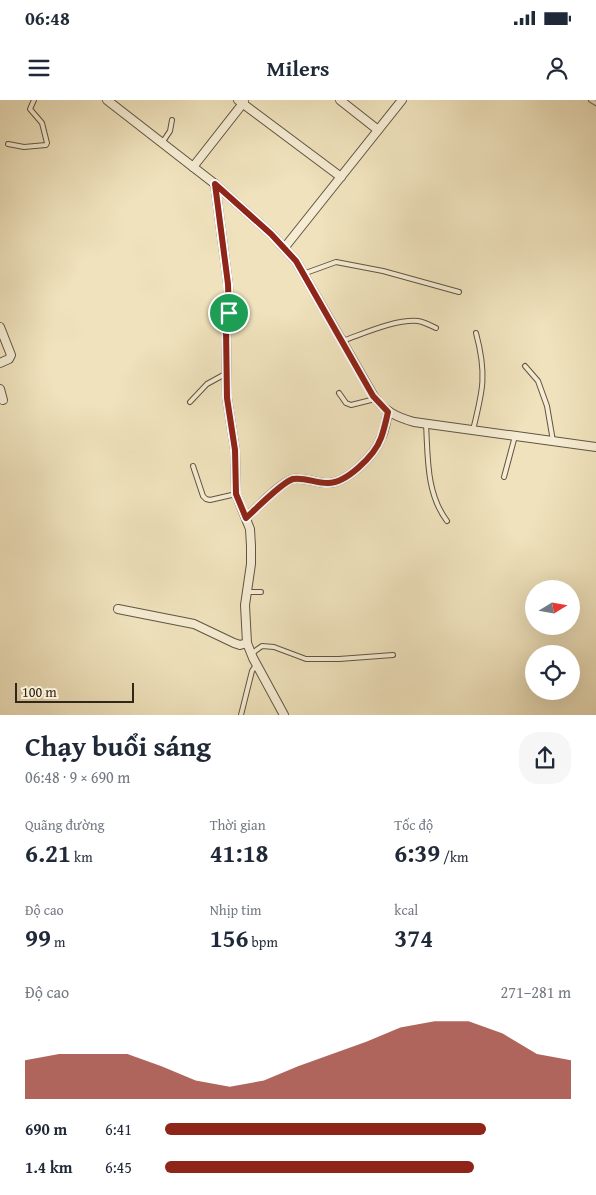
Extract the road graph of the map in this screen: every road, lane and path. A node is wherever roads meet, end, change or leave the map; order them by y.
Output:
1 (34, 100) edge
2 (107, 100) edge
3 (340, 100) edge
4 (402, 100) edge
5 (592, 100) edge
6 (242, 101) edge
7 (596, 103) edge
8 (172, 120) dead end
9 (378, 130) junction
10 (162, 142) junction
11 (8, 144) dead end
12 (193, 167) junction
13 (341, 176) junction
14 (215, 184) junction
15 (285, 248) junction
16 (303, 274) junction
17 (459, 292) dead end
18 (0, 327) edge
19 (436, 328) dead end
20 (476, 333) dead end
21 (342, 341) junction
22 (0, 363) edge
23 (525, 366) dead end
24 (227, 374) junction
25 (0, 389) edge
26 (338, 393) dead end
27 (375, 399) junction
28 (3, 400) dead end
29 (190, 402) dead end
30 (388, 412) junction
31 (426, 424) junction
32 (473, 430) junction
33 (515, 436) junction
34 (553, 441) junction
35 (596, 447) edge
36 (194, 466) dead end
37 (504, 477) dead end
38 (236, 494) junction
39 (246, 518) junction
40 (447, 521) dead end
41 (247, 592) junction
42 (261, 592) dead end
43 (118, 609) dead end
44 (247, 643) junction
45 (251, 654) junction
46 (393, 655) dead end
47 (256, 664) junction
48 (241, 715) edge
49 (284, 715) edge

1 - 11 lane
2 - 10 street
3 - 9 street
4 - 9 street
5 - 7 lane
6 - 12 street
6 - 13 street
8 - 10 lane
9 - 13 street
10 - 12 street
12 - 14 street
13 - 15 street
14 - 15 street
14 - 24 street
15 - 16 street
16 - 17 lane
16 - 21 street
18 - 22 street
19 - 21 lane
20 - 32 lane
21 - 27 street
23 - 34 lane
24 - 29 lane
24 - 38 street
25 - 28 street
26 - 27 lane
27 - 30 street
30 - 31 street
30 - 39 street
31 - 32 street
31 - 40 lane
32 - 33 street
33 - 34 street
33 - 37 lane
34 - 35 street
36 - 38 lane
38 - 39 street
39 - 41 street
41 - 42 lane
41 - 44 street
43 - 44 street
44 - 45 street
45 - 46 lane
45 - 47 street
47 - 48 lane
47 - 49 street

